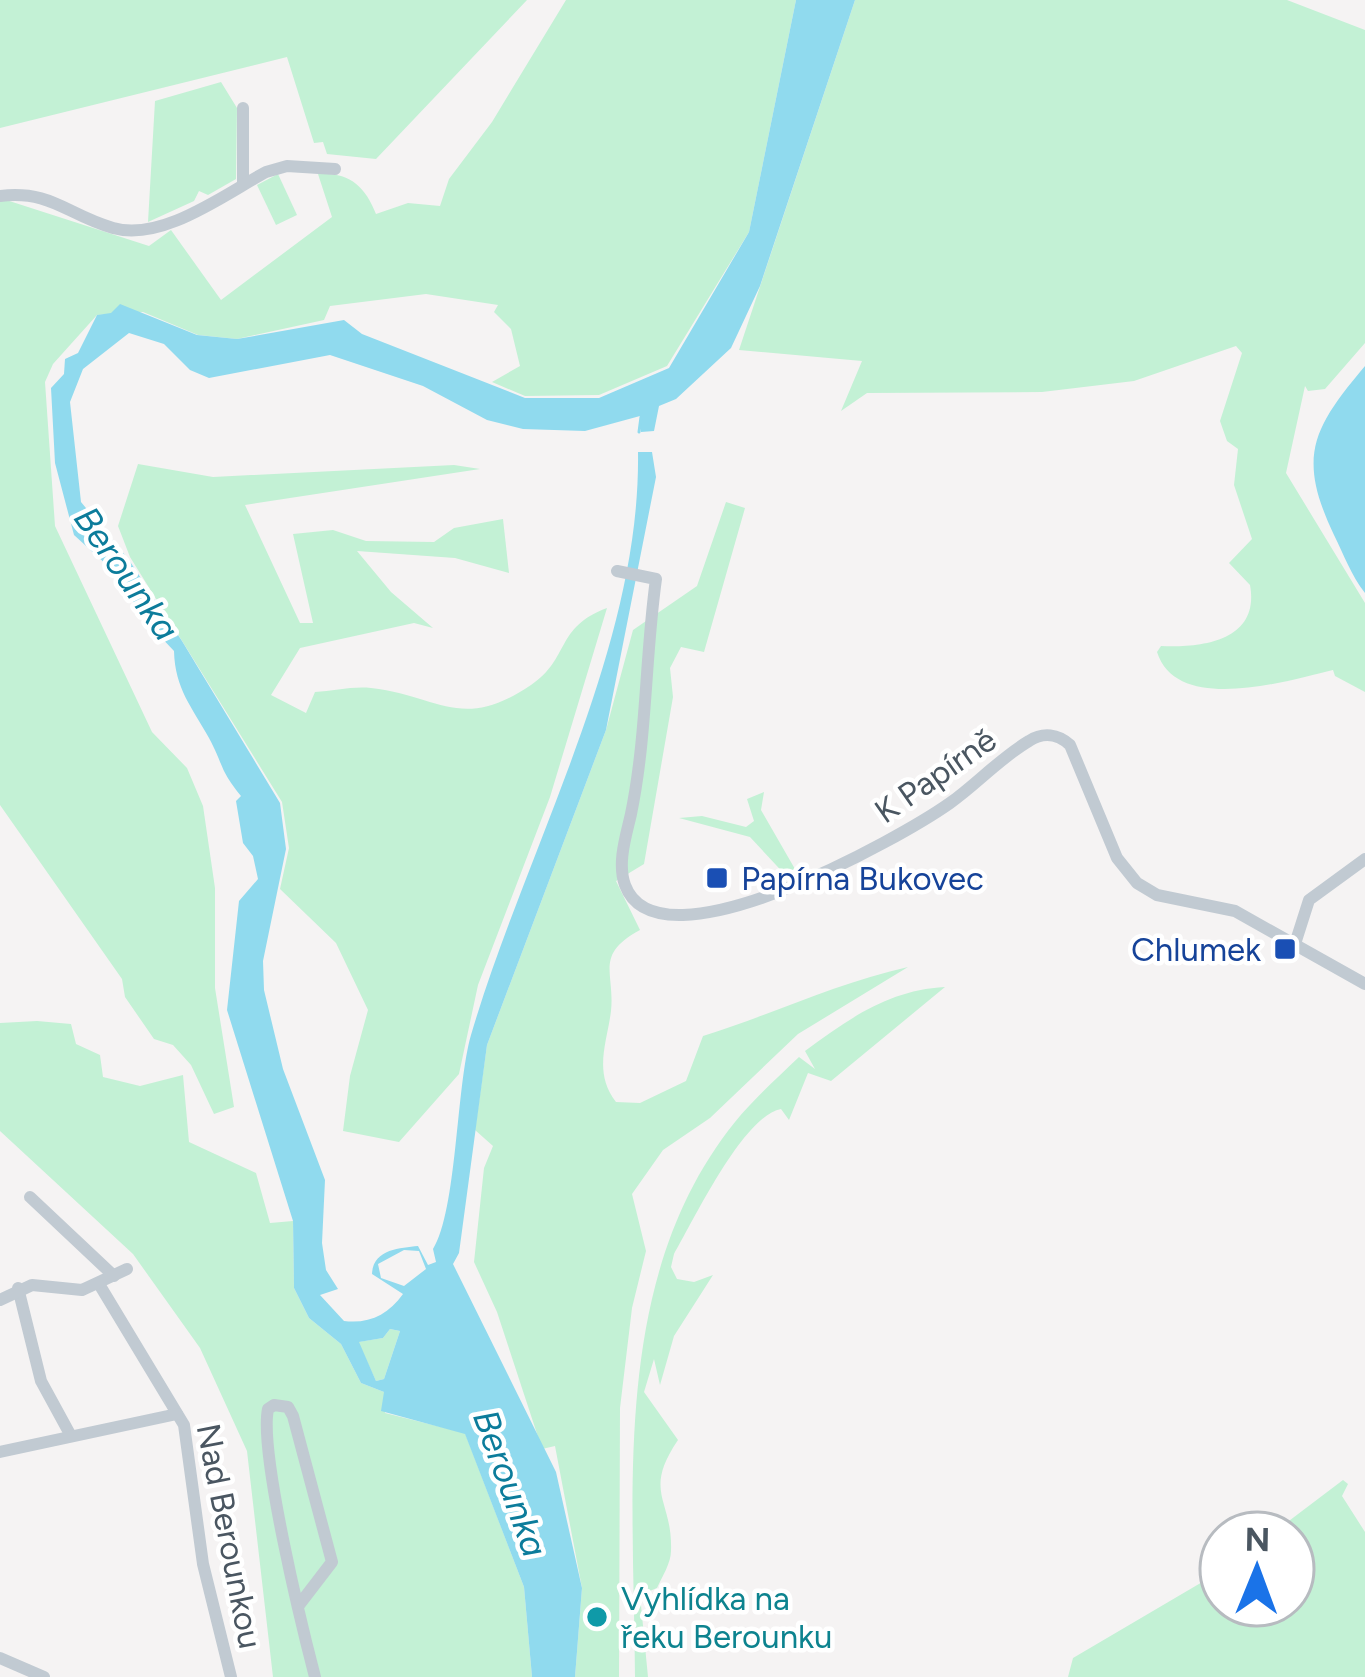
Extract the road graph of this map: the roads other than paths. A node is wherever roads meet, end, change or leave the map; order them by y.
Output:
1 (243, 108) dead end
2 (335, 169) dead end
3 (243, 184) junction
4 (0, 196) edge
5 (617, 571) dead end
6 (1365, 859) edge
7 (1294, 947) junction
8 (1365, 984) edge
9 (29, 1197) dead end
10 (99, 1284) junction
11 (18, 1288) junction
12 (0, 1300) edge
13 (177, 1414) junction
14 (70, 1436) junction
15 (0, 1452) edge
16 (299, 1605) junction
17 (0, 1658) edge
18 (44, 1677) edge
19 (231, 1677) edge
20 (315, 1677) edge

1 - 3 street
2 - 3 street
3 - 4 street
5 - 7 street, K Papírně
6 - 7 street
7 - 8 street, K Papírně
9 - 10 street
10 - 11 street
10 - 13 street, Nad Berounkou
11 - 12 street
11 - 14 street
13 - 14 street
13 - 19 street, Nad Berounkou
14 - 15 street
16 - 16 street
16 - 20 street
17 - 18 street

